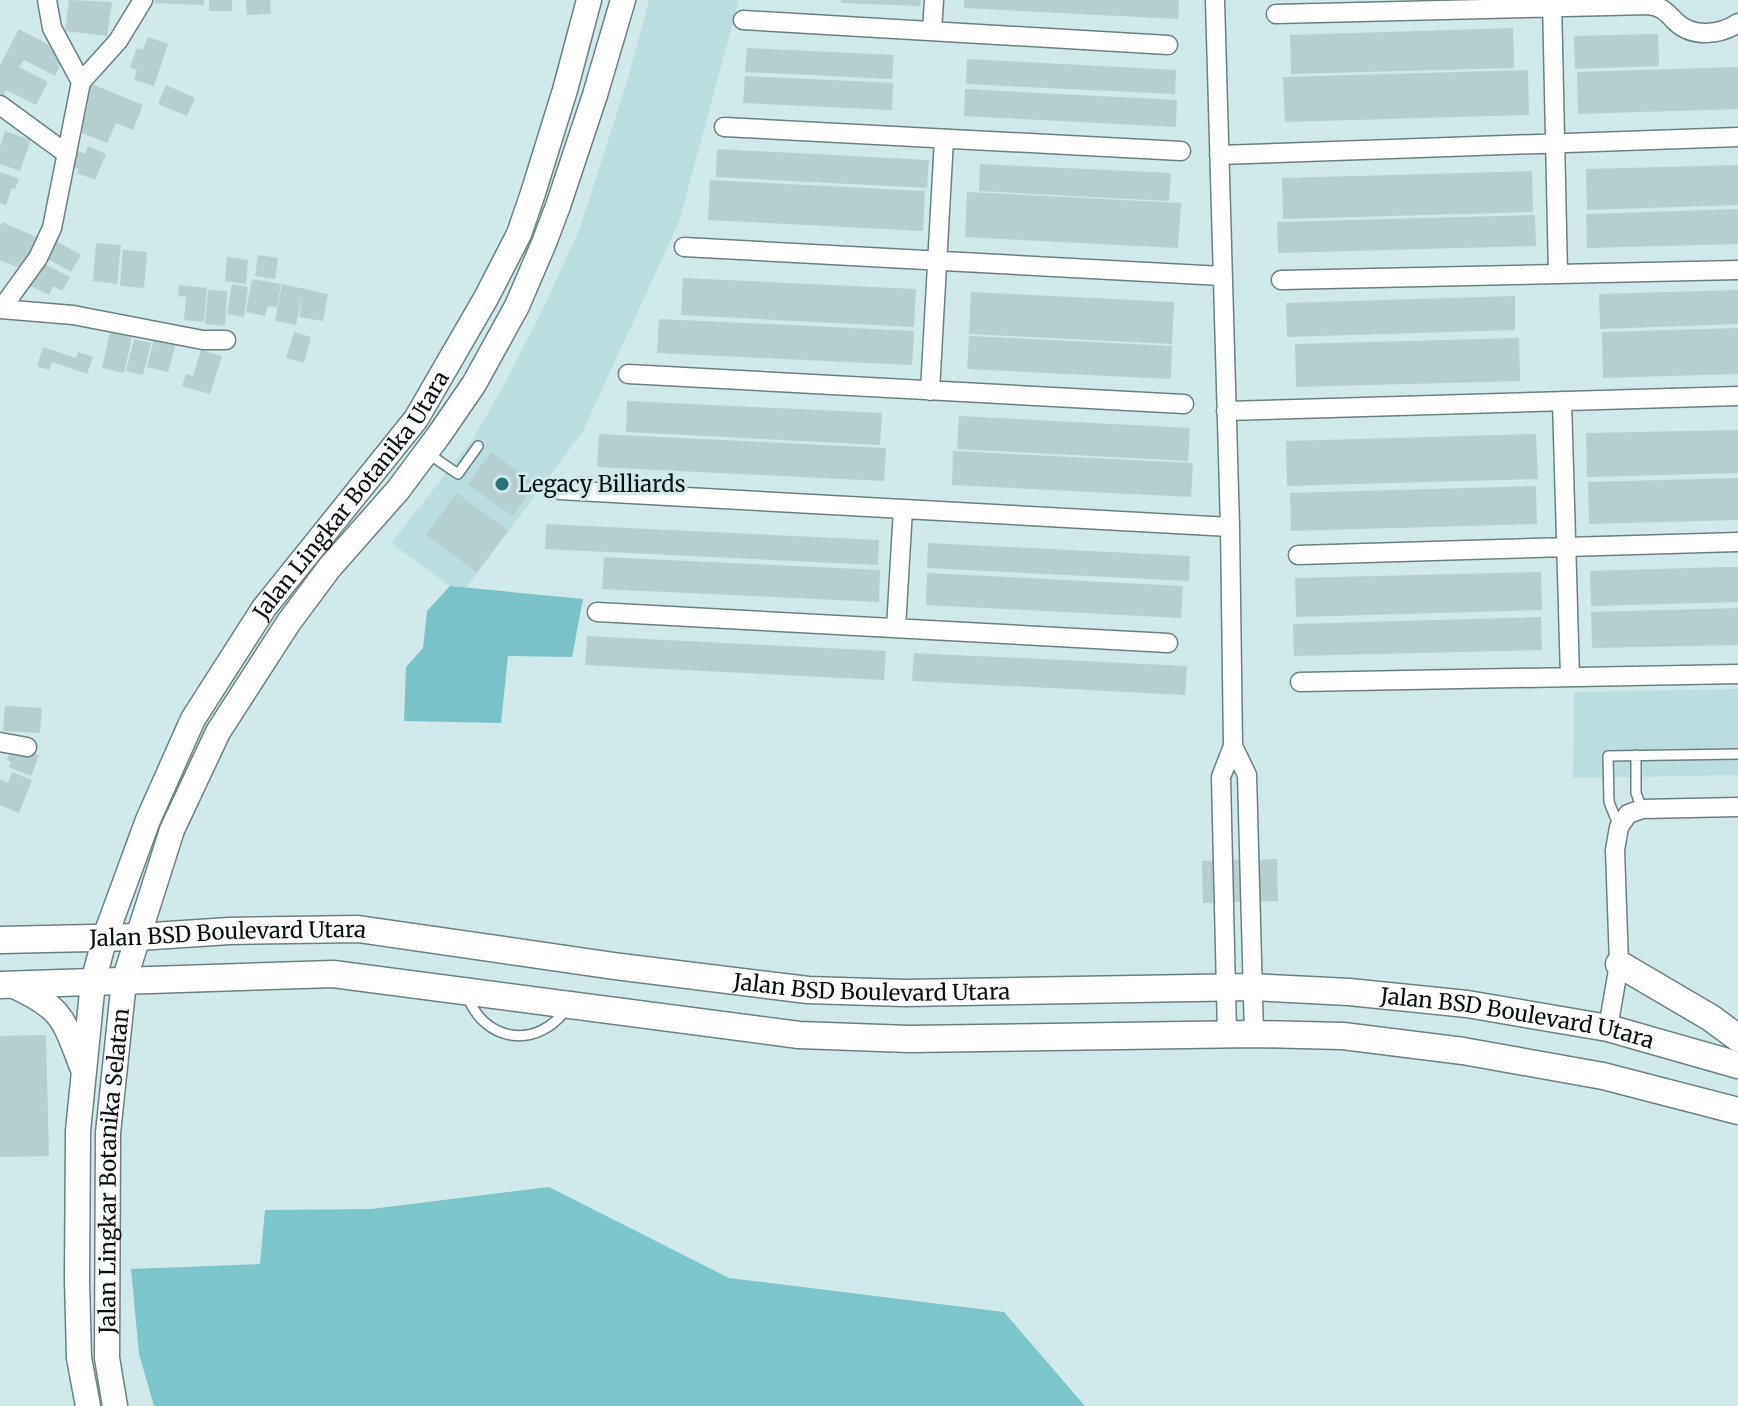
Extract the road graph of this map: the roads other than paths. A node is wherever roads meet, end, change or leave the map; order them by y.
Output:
1 (47, 0) edge
2 (143, 0) edge
3 (589, 0) edge
4 (623, 0) edge
5 (934, 0) edge
6 (1215, 0) edge
7 (1552, 3) edge
8 (1276, 14) dead end
9 (743, 20) dead end
10 (1738, 23) edge
11 (932, 31) junction
12 (1168, 45) dead end
13 (81, 82) junction
14 (0, 105) edge
15 (724, 127) dead end
16 (551, 136) junction
17 (1738, 137) edge
18 (944, 139) junction
19 (1556, 144) junction
20 (578, 145) junction
21 (1181, 151) dead end
22 (67, 154) junction
23 (1219, 155) junction
24 (684, 247) dead end
25 (937, 261) junction
26 (1738, 270) edge
27 (1558, 274) junction
28 (1222, 276) junction
29 (1281, 280) dead end
30 (1, 308) edge
31 (226, 340) dead end
32 (628, 374) dead end
33 (930, 391) junction
34 (1738, 396) edge
35 (1562, 401) junction
36 (1184, 404) dead end
37 (1226, 411) junction
38 (478, 446) dead end
39 (426, 452) junction
40 (559, 490) dead end
41 (903, 509) junction
42 (1230, 527) junction
43 (1738, 542) edge
44 (1566, 547) junction
45 (1298, 555) dead end
46 (597, 612) dead end
47 (896, 628) junction
48 (1168, 643) dead end
49 (1738, 674) edge
50 (1570, 677) junction
51 (1300, 682) dead end
52 (0, 742) edge
53 (1233, 746) junction
54 (27, 747) dead end
55 (1738, 754) edge
56 (1636, 755) junction
57 (1738, 807) edge
58 (1642, 809) junction
59 (1222, 827) junction
60 (1248, 827) junction
61 (1619, 827) junction
62 (105, 937) junction
63 (138, 937) junction
64 (0, 940) edge
65 (1619, 964) junction
66 (124, 981) junction
67 (93, 982) junction
68 (6, 985) edge
69 (1239, 987) junction
70 (466, 991) junction
71 (569, 1005) junction
72 (1608, 1028) junction
73 (1227, 1034) junction
74 (1254, 1034) junction
75 (1738, 1038) edge
76 (1738, 1065) edge
77 (84, 1073) junction
78 (1738, 1111) edge
79 (88, 1406) edge
80 (115, 1406) edge

1 - 13 street
2 - 13 street
3 - 16 street, Jalan Lingkar Botanika Utara
4 - 20 street, Jalan Lingkar Botanika Utara
5 - 11 street
6 - 23 street
7 - 8 street
7 - 10 street
7 - 19 street
9 - 11 street
11 - 12 street
13 - 22 street
14 - 22 street
15 - 18 street
16 - 20 street
16 - 62 street, Jalan Lingkar Botanika Utara
17 - 19 street
18 - 21 street
18 - 25 street
19 - 23 street
19 - 27 street
20 - 39 street, Jalan Lingkar Botanika Utara
22 - 30 street
23 - 28 street
24 - 25 street
25 - 28 street
25 - 33 street
26 - 27 street
27 - 29 street
28 - 37 street
30 - 31 street
32 - 33 street
33 - 36 street
34 - 35 street
35 - 37 street
35 - 44 street
37 - 42 street
38 - 39 lane
39 - 63 street, Jalan Lingkar Botanika Utara
40 - 41 street
41 - 42 street
41 - 47 street
42 - 53 street
43 - 44 street
44 - 45 street
44 - 50 street
46 - 47 street
47 - 48 street
49 - 50 street
50 - 51 street
52 - 54 street
53 - 59 street
53 - 60 street
55 - 56 lane
56 - 58 lane
56 - 61 lane
57 - 58 street
58 - 61 street
59 - 60 street
59 - 69 street
60 - 69 street
61 - 65 street
62 - 63 main road, Jalan BSD Boulevard Utara
62 - 64 main road, Jalan BSD Boulevard Utara
62 - 67 street, Jalan Lingkar Botanika Utara
63 - 66 street, Jalan Lingkar Botanika Selatan
63 - 69 main road, Jalan BSD Boulevard Utara
65 - 72 street
65 - 75 main road
66 - 67 main road, Jalan BSD Boulevard Utara
66 - 70 main road, Jalan BSD Boulevard Utara
66 - 80 street, Jalan Lingkar Botanika Selatan
67 - 68 main road, Jalan BSD Boulevard Utara
67 - 77 street, Jalan Lingkar Botanika Selatan
68 - 77 street
69 - 72 main road, Jalan BSD Boulevard Utara
69 - 73 street
69 - 74 street
70 - 71 main road, Jalan BSD Boulevard Utara
70 - 71 lane
71 - 73 main road, Jalan BSD Boulevard Utara
72 - 76 main road, Jalan BSD Boulevard Utara
73 - 74 main road, Jalan BSD Boulevard Utara
74 - 78 main road, Jalan BSD Boulevard Utara
77 - 79 street, Jalan Lingkar Botanika Selatan

